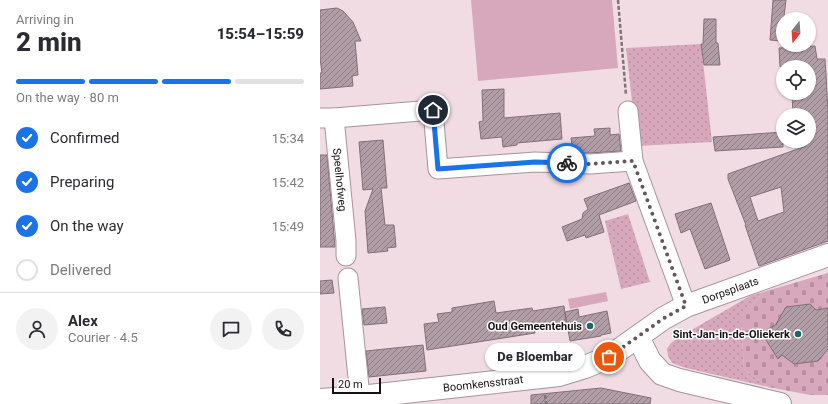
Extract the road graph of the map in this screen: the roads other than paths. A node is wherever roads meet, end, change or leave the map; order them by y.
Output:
1 (628, 111) road end
2 (327, 118) edge
3 (633, 161) junction
4 (828, 255) edge
5 (346, 256) dead end
6 (348, 278) dead end
7 (686, 306) junction
8 (638, 337) junction
9 (360, 397) junction
10 (320, 400) edge
11 (780, 404) edge

1 - 3 street
2 - 3 street
2 - 5 street, Speelhofweg
3 - 7 street
4 - 7 street, Dorpsplaats
6 - 9 street
7 - 8 street, Dorpsplaats
8 - 9 street, Boomkensstraat
8 - 11 street
9 - 10 street, Boomkensstraat

